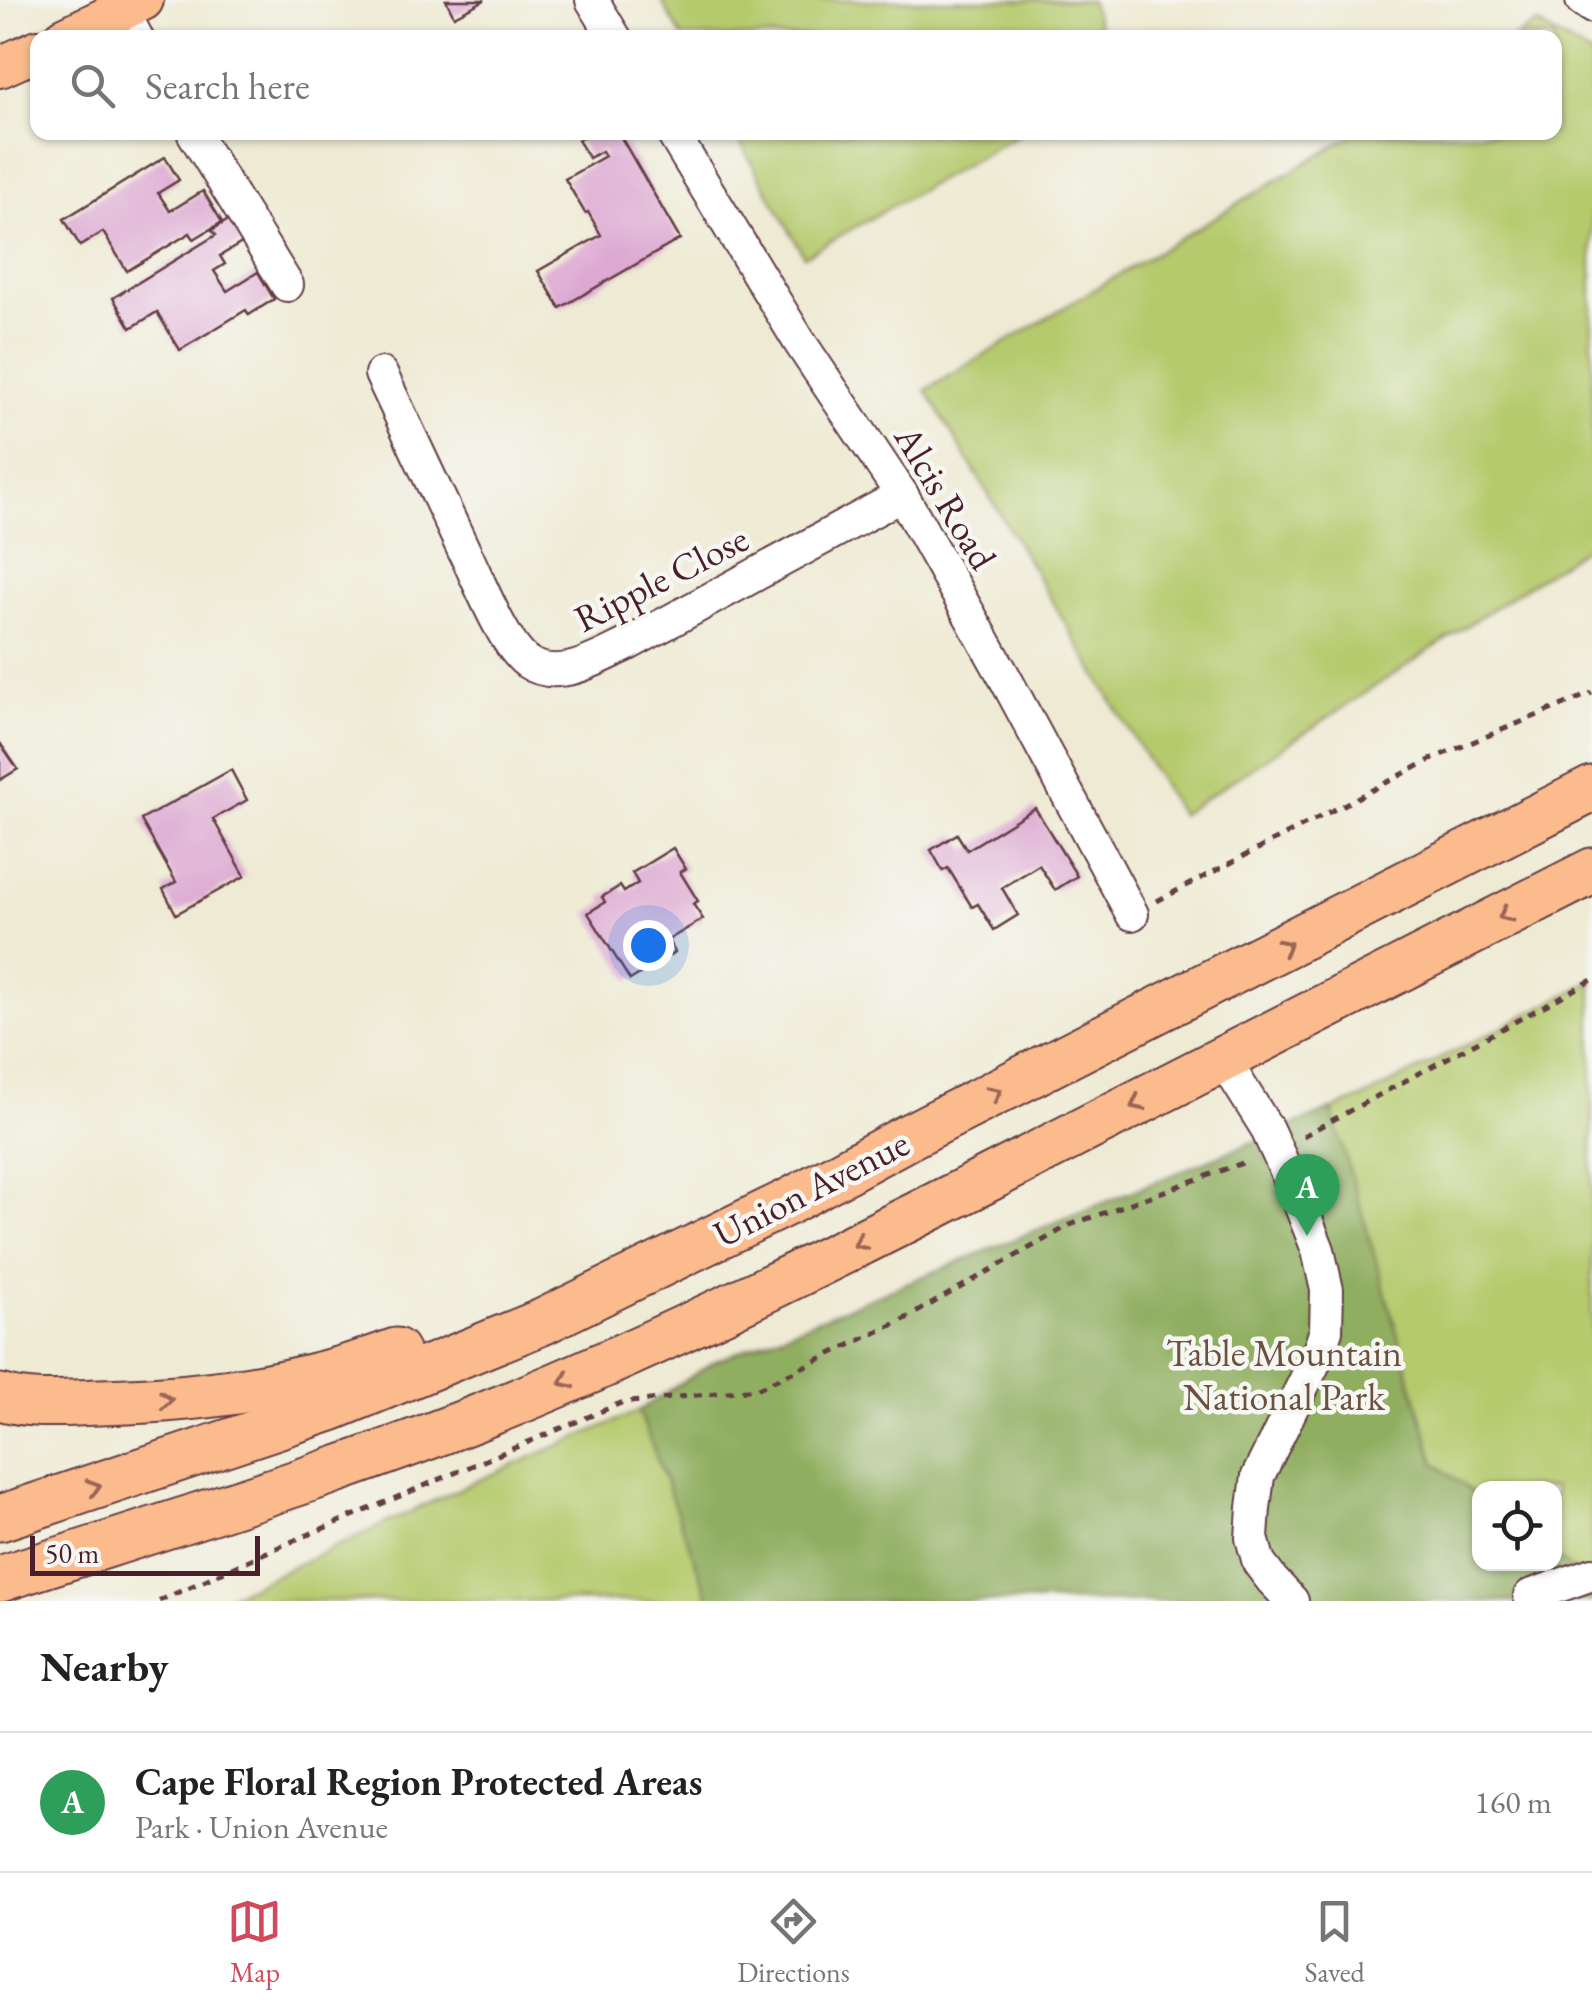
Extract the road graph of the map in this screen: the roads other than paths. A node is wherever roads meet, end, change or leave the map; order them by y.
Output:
1 (592, 0) edge
2 (1582, 0) edge
3 (1592, 7) edge
4 (134, 16) edge
5 (89, 30) edge
6 (609, 30) edge
7 (30, 54) edge
8 (0, 68) edge
9 (199, 140) edge
10 (677, 140) edge
11 (286, 284) dead end
12 (381, 374) dead end
13 (902, 496) junction
14 (1592, 789) edge
15 (1592, 871) edge
16 (1132, 914) road end
17 (1224, 1060) junction
18 (788, 1202) junction
19 (8, 1404) edge
20 (1, 1518) edge
21 (1592, 1574) edge
22 (6, 1579) edge
23 (1527, 1599) edge
24 (1292, 1601) edge

1 - 6 street
2 - 3 street
4 - 5 main road
7 - 8 main road
9 - 11 street
10 - 13 street, Alcis Road
12 - 13 street, Ripple Close
13 - 16 street, Alcis Road
18 -> 14 highway, Union Avenue
15 -> 17 highway, Union Avenue
17 -> 22 highway, Union Avenue
17 - 24 street
19 -> 18 highway
20 -> 18 highway, Union Avenue
21 - 23 street

